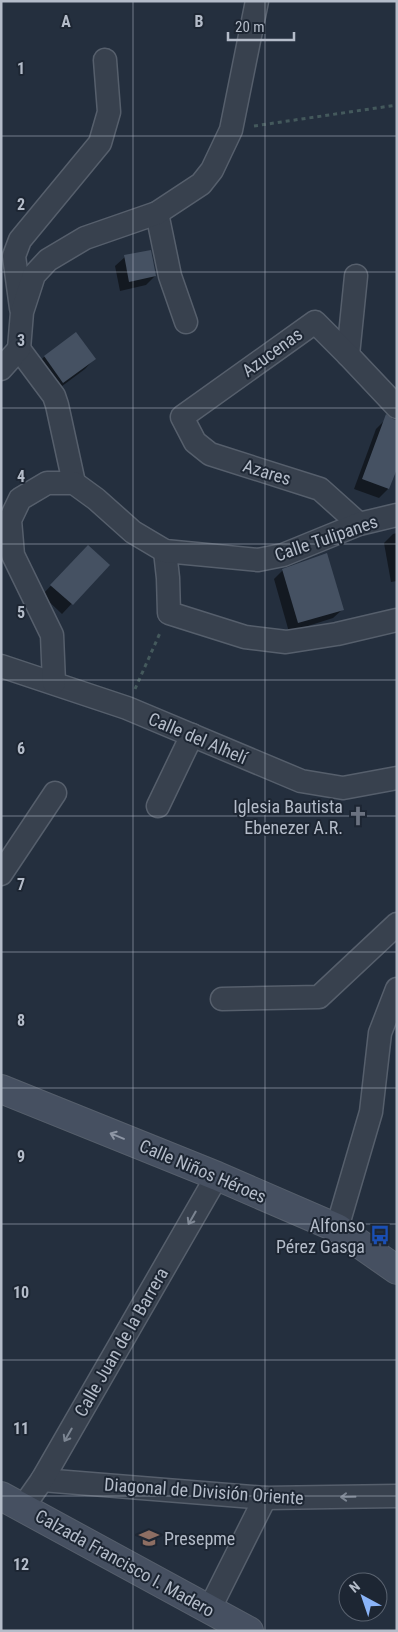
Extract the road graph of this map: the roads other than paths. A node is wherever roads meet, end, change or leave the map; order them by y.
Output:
1 (257, 1) edge
2 (105, 60) dead end
3 (157, 213) junction
4 (356, 276) dead end
5 (22, 312) junction
6 (186, 322) dead end
7 (19, 349) junction
8 (348, 355) junction
9 (1, 369) edge
10 (397, 407) edge
11 (182, 417) joint
12 (74, 483) junction
13 (397, 515) edge
14 (359, 524) junction
15 (165, 551) junction
16 (397, 620) edge
17 (1, 666) edge
18 (54, 683) junction
19 (192, 736) junction
20 (397, 778) edge
21 (55, 793) dead end
22 (158, 806) dead end
23 (1, 874) edge
24 (397, 924) edge
25 (397, 989) edge
26 (222, 999) dead end
27 (1, 1089) edge
28 (217, 1176) junction
29 (337, 1228) junction
30 (397, 1270) edge
31 (42, 1480) junction
32 (397, 1496) edge
33 (265, 1498) junction
34 (12, 1502) edge
35 (209, 1610) junction
36 (249, 1631) edge

1 - 3 street
2 - 5 street
3 - 5 street
3 - 6 street
4 - 8 street
5 - 7 street
7 - 9 street
7 - 12 street
8 - 10 street, Azucenas
8 - 11 street, Azucenas
11 - 14 street, Azares
12 - 15 street, Calle Tulipanes
12 - 18 street
13 - 14 street, Calle Tulipanes
14 - 15 street, Calle Tulipanes
15 - 16 street
17 - 18 street, Calle del Alhelí
18 - 19 street, Calle del Alhelí
19 - 20 street, Calle del Alhelí
19 - 22 street
21 - 23 street
24 - 26 street
25 - 29 street
28 -> 27 main road, Calle Niños Héroes
28 - 29 main road, Calle Niños Héroes
28 -> 31 street, Calle Juan de la Barrera
29 - 30 main road, Calle Niños Héroes
31 - 33 street, Diagonal de División Oriente
31 - 34 street, Calle Juan de la Barrera
32 -> 33 street, Diagonal de División Oriente
33 - 35 street
34 - 35 main road, Calzada Francisco I. Madero
35 - 36 main road, Calzada Francisco I. Madero

